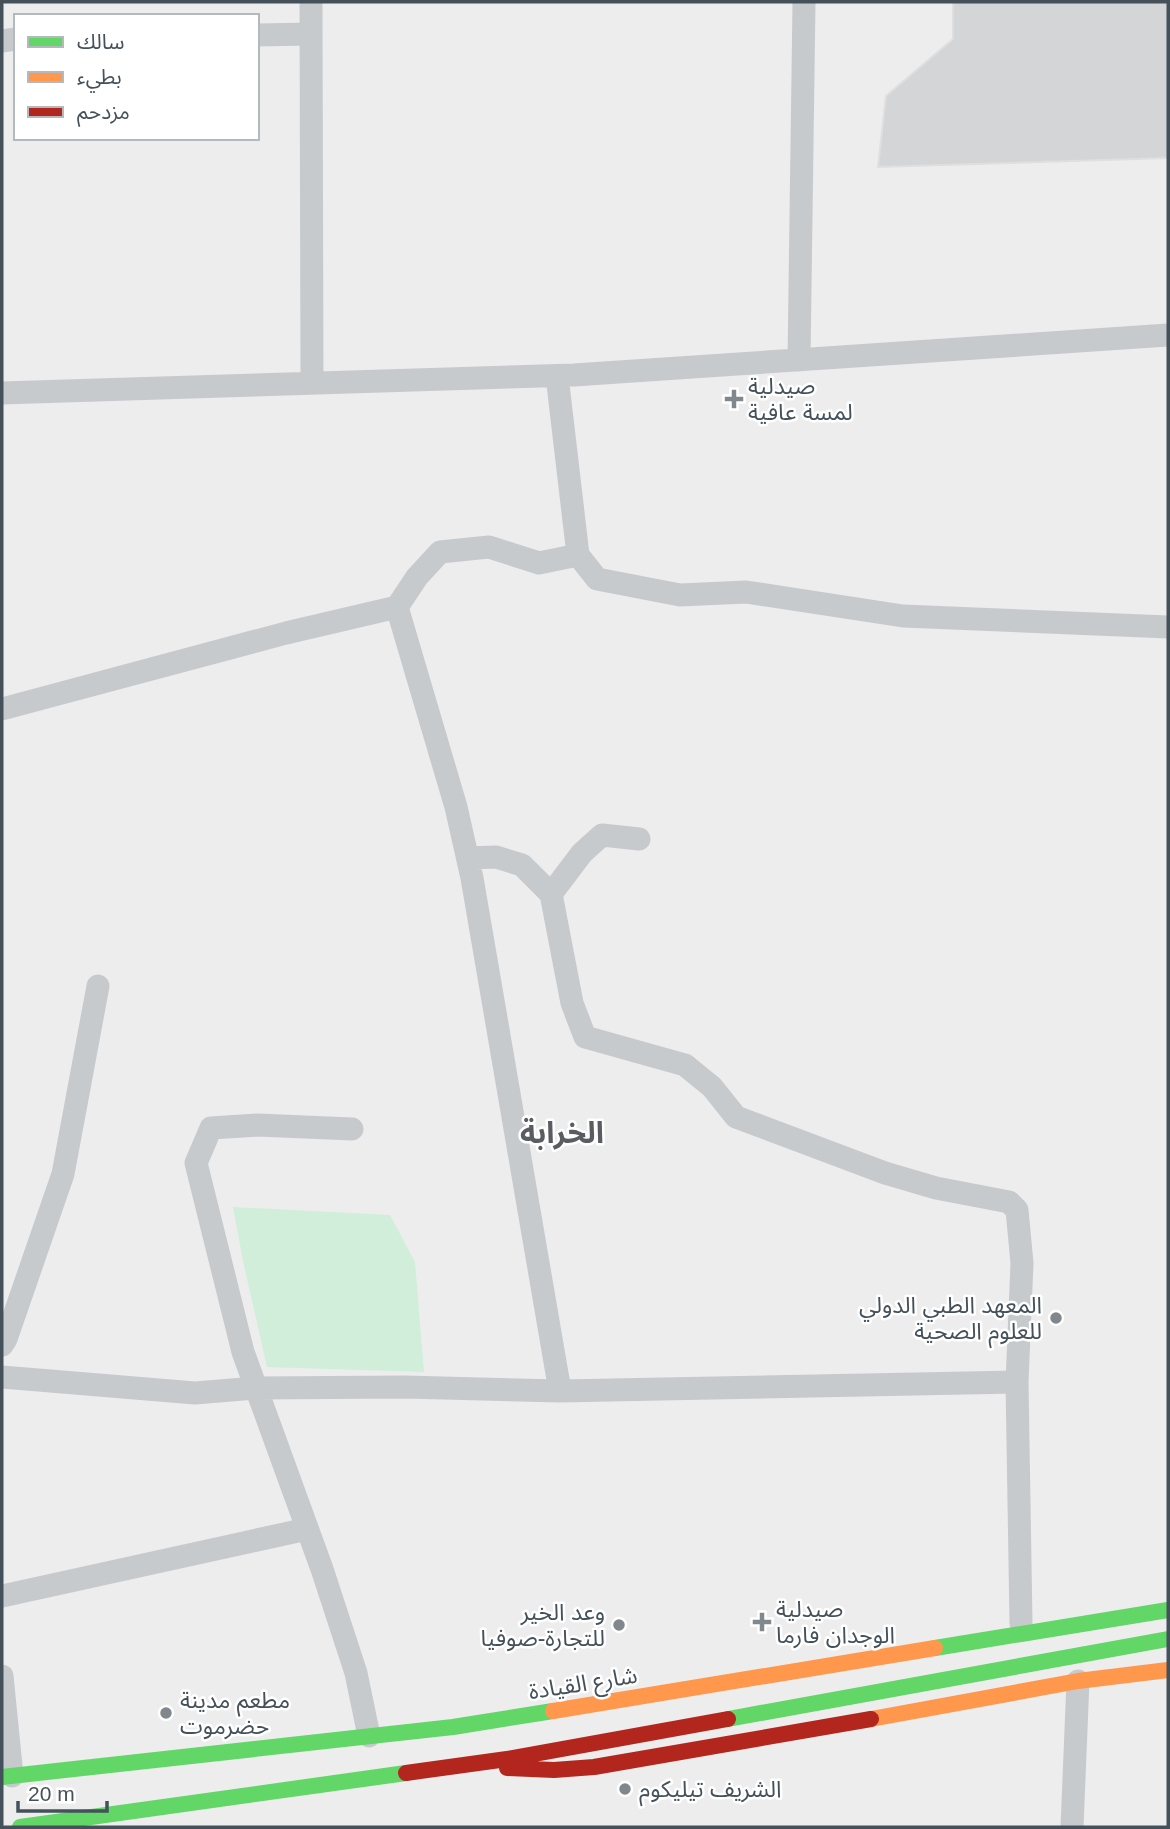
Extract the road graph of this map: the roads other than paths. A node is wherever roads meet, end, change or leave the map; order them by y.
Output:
1 (311, 2) edge
2 (804, 2) edge
3 (311, 34) junction
4 (259, 35) edge
5 (1168, 335) edge
6 (799, 360) junction
7 (557, 376) junction
8 (312, 383) junction
9 (2, 393) edge
10 (578, 555) junction
11 (397, 607) junction
12 (1168, 627) edge
13 (2, 709) edge
14 (639, 839) dead end
15 (468, 858) junction
16 (551, 894) junction
17 (98, 986) dead end
18 (352, 1129) dead end
19 (2, 1345) edge
20 (2, 1377) edge
21 (1017, 1382) junction
22 (256, 1388) junction
23 (560, 1391) junction
24 (307, 1530) junction
25 (2, 1596) edge
26 (1168, 1598) edge
27 (1168, 1610) edge
28 (1022, 1628) junction
29 (1168, 1639) edge
30 (1168, 1670) edge
31 (2, 1676) edge
32 (1078, 1681) junction
33 (369, 1736) junction
34 (462, 1764) junction
35 (7, 1777) edge
36 (20, 1827) edge
37 (1072, 1827) edge

1 - 3 street
2 - 6 street
3 - 4 street
3 - 8 street
5 - 6 street
6 - 7 street
7 - 8 street
7 - 10 street
8 - 9 street
10 - 11 street
10 - 12 street
11 - 13 street
11 - 15 street
14 - 16 street
15 - 16 street
15 - 23 street
16 - 21 street
17 - 19 street
18 - 22 street
20 - 22 street
21 - 23 street
21 - 28 street
22 - 23 street
22 - 24 street
24 - 25 street
24 - 33 street
26 - 28 main road
27 - 28 main road, شارع القيادة
28 - 33 main road, شارع القيادة
29 - 34 main road
30 - 32 main road
31 - 35 street
32 - 34 main road
32 - 37 street
33 - 35 main road, شارع القيادة
34 - 36 main road

